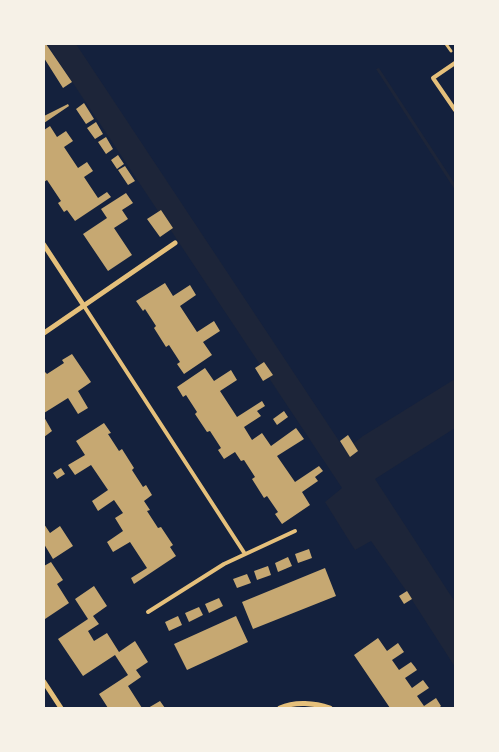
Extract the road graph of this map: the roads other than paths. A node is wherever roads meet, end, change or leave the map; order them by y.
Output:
1 (455, 63) edge
2 (455, 110) edge
3 (175, 243) dead end
4 (44, 245) edge
5 (84, 306) junction
6 (44, 334) edge
7 (295, 531) dead end
8 (245, 554) junction
9 (148, 612) dead end
10 (44, 682) edge
11 (61, 708) edge
12 (280, 708) edge
13 (330, 708) edge

1 - 2 lane
3 - 5 street
4 - 5 street
5 - 6 street
5 - 8 lane
7 - 8 lane
8 - 9 lane
10 - 11 street
12 - 13 street

